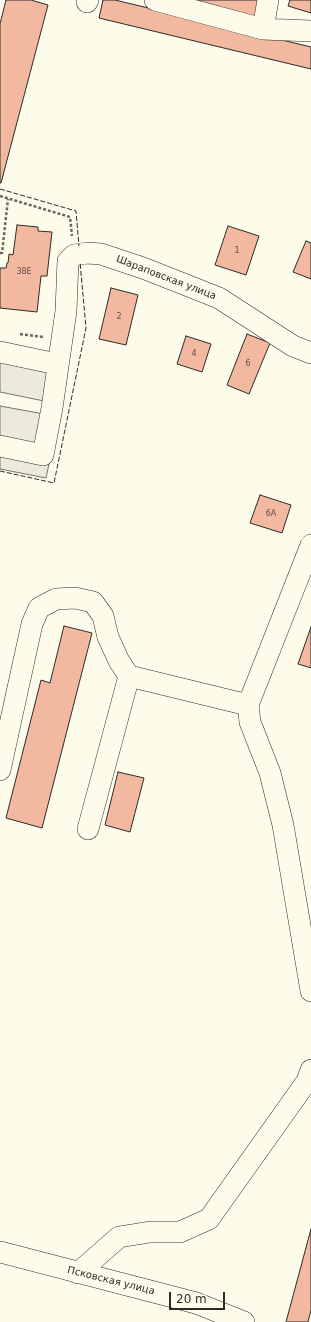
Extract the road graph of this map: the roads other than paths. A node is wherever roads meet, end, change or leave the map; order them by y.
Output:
1 (155, 0) edge
2 (268, 0) edge
3 (263, 29) junction
4 (311, 31) edge
5 (0, 352) edge
6 (311, 353) edge
7 (57, 364) junction
8 (0, 446) edge
9 (311, 546) edge
10 (129, 676) junction
11 (248, 705) junction
12 (0, 770) edge
13 (88, 829) dead end
14 (311, 991) edge
15 (311, 1070) edge
16 (0, 1252) edge
17 (78, 1272) junction
18 (244, 1322) edge

1 - 3 street
2 - 3 street
3 - 4 street
5 - 7 street
6 - 7 street, Шараповская улица
7 - 8 street
9 - 11 street
10 - 11 street
10 - 12 street
10 - 13 street
11 - 14 street
15 - 17 street
16 - 17 street, Псковская улица
17 - 18 street, Псковская улица

